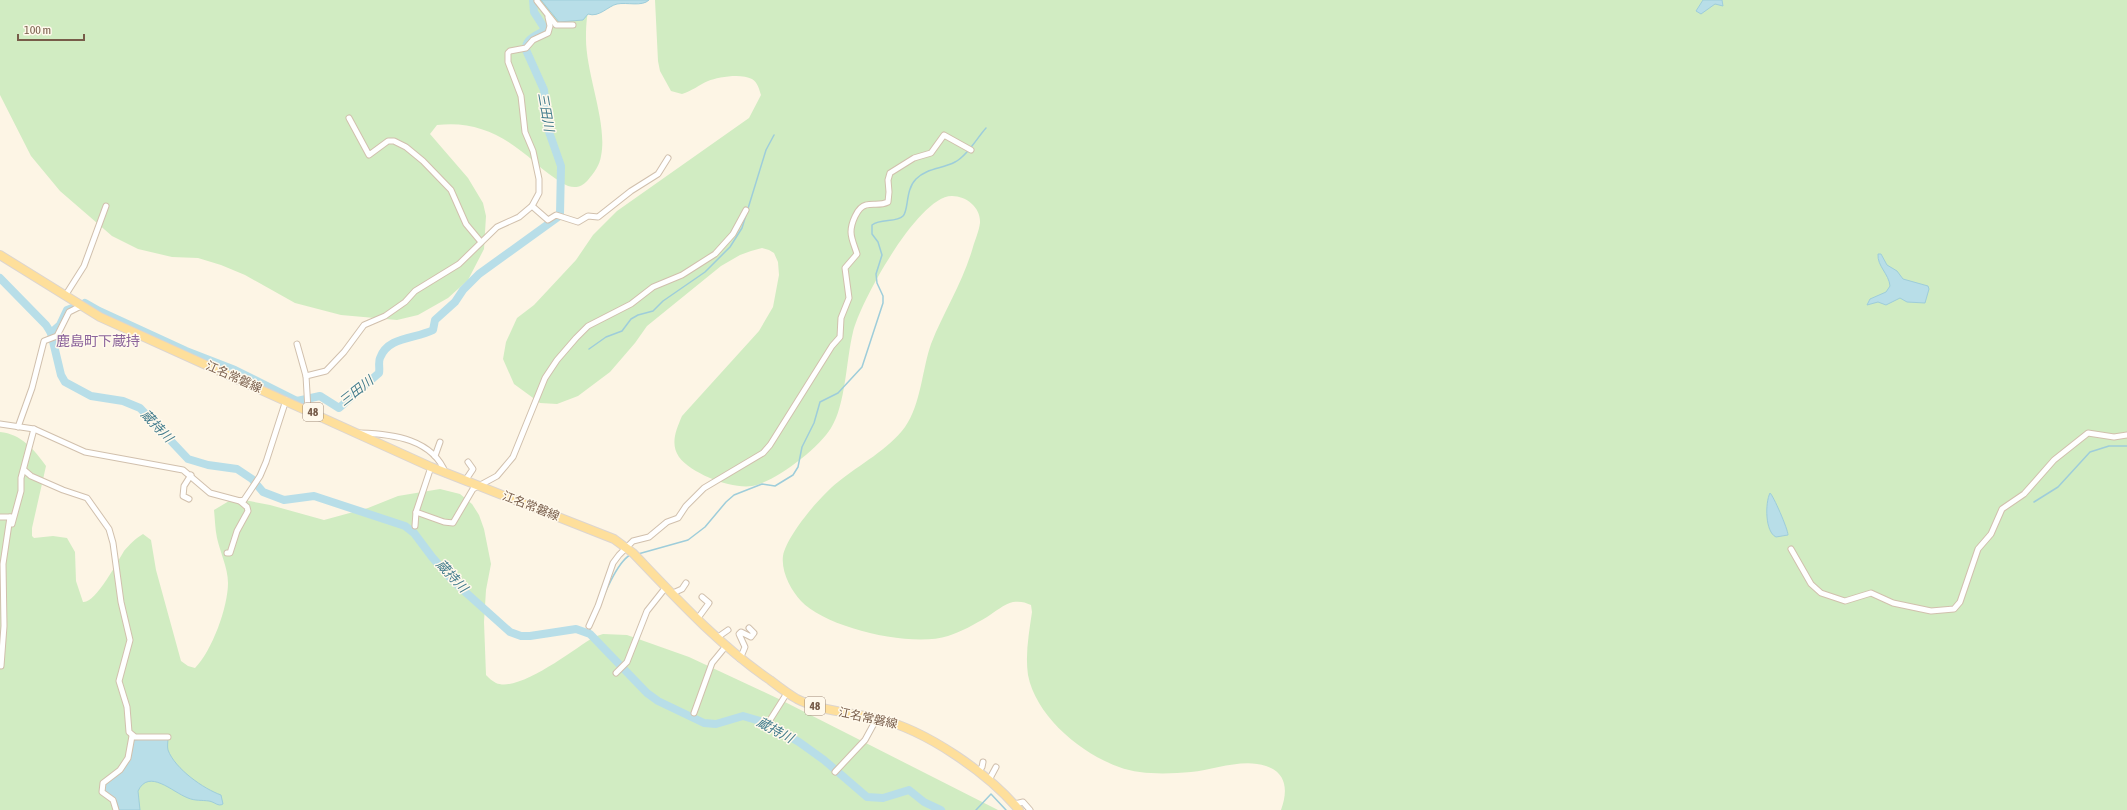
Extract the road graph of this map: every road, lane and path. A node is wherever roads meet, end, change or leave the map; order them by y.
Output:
1 (536, 1) edge
2 (548, 17) junction
3 (573, 25) dead end
4 (349, 118) dead end
5 (971, 150) dead end
6 (668, 158) dead end
7 (106, 206) dead end
8 (532, 206) junction
9 (746, 210) dead end
10 (482, 242) junction
11 (0, 255) edge
12 (65, 296) junction
13 (81, 306) junction
14 (297, 344) dead end
15 (306, 376) junction
16 (286, 400) junction
17 (308, 410) junction
18 (0, 424) edge
19 (18, 427) junction
20 (34, 429) junction
21 (357, 433) junction
22 (2127, 435) edge
23 (440, 442) dead end
24 (435, 456) junction
25 (468, 462) dead end
26 (431, 467) junction
27 (24, 470) junction
28 (446, 474) junction
29 (191, 475) junction
30 (465, 481) junction
31 (478, 486) junction
32 (189, 499) dead end
33 (240, 501) junction
34 (416, 512) junction
35 (0, 517) edge
36 (12, 517) junction
37 (12, 524) dead end
38 (415, 526) dead end
39 (1791, 549) dead end
40 (227, 553) dead end
41 (632, 553) junction
42 (686, 583) dead end
43 (666, 587) junction
44 (674, 593) junction
45 (702, 597) dead end
46 (698, 618) junction
47 (589, 626) dead end
48 (749, 628) dead end
49 (728, 630) dead end
50 (718, 637) junction
51 (726, 646) junction
52 (740, 659) junction
53 (1, 666) edge
54 (616, 673) dead end
55 (787, 693) junction
56 (694, 713) dead end
57 (877, 718) junction
58 (770, 720) dead end
59 (132, 736) junction
60 (168, 737) dead end
61 (983, 762) dead end
62 (996, 767) dead end
63 (835, 772) dead end
64 (978, 772) junction
65 (988, 780) junction
66 (1016, 807) edge
67 (116, 810) edge
68 (1030, 810) edge

1 - 2 street
2 - 3 street
2 - 8 street
4 - 10 street
5 - 41 street
6 - 8 street
7 - 12 street
8 - 10 street
9 - 31 street
10 - 15 street
11 - 12 main road, 江名常磐線 / 48
12 - 13 main road, 江名常磐線 / 48
13 - 16 main road, 江名常磐線 / 48
13 - 19 street
14 - 15 street
15 - 17 street
16 - 17 main road, 江名常磐線 / 48
16 - 33 street
17 - 21 main road, 江名常磐線 / 48
18 - 19 street
19 - 20 street
20 - 27 street
20 - 29 street
21 - 24 street
21 - 26 main road, 江名常磐線 / 48
22 - 39 street
23 - 24 street
24 - 28 street
25 - 30 street
26 - 28 main road, 江名常磐線 / 48
26 - 34 street
27 - 36 street
27 - 59 street
28 - 30 main road, 江名常磐線 / 48
29 - 32 street
29 - 33 street
30 - 31 main road, 江名常磐線 / 48
31 - 34 street
31 - 41 main road, 江名常磐線 / 48
33 - 40 street
34 - 38 street
35 - 36 street
36 - 37 street
36 - 53 street
41 - 43 main road, 江名常磐線 / 48
41 - 47 street
42 - 44 street
43 - 44 main road, 江名常磐線 / 48
43 - 54 street
44 - 46 main road, 江名常磐線 / 48
45 - 46 street
46 - 50 main road, 江名常磐線 / 48
48 - 52 street
49 - 50 street
50 - 51 main road, 江名常磐線 / 48
51 - 52 main road, 江名常磐線 / 48
51 - 56 street
52 - 55 main road, 江名常磐線 / 48
55 - 57 main road, 江名常磐線 / 48
55 - 58 street
57 - 63 street
57 - 64 main road, 江名常磐線 / 48
59 - 60 street
59 - 67 street
61 - 64 street
62 - 65 street
64 - 65 main road, 江名常磐線 / 48
65 - 66 main road, 江名常磐線 / 48
66 - 68 street

